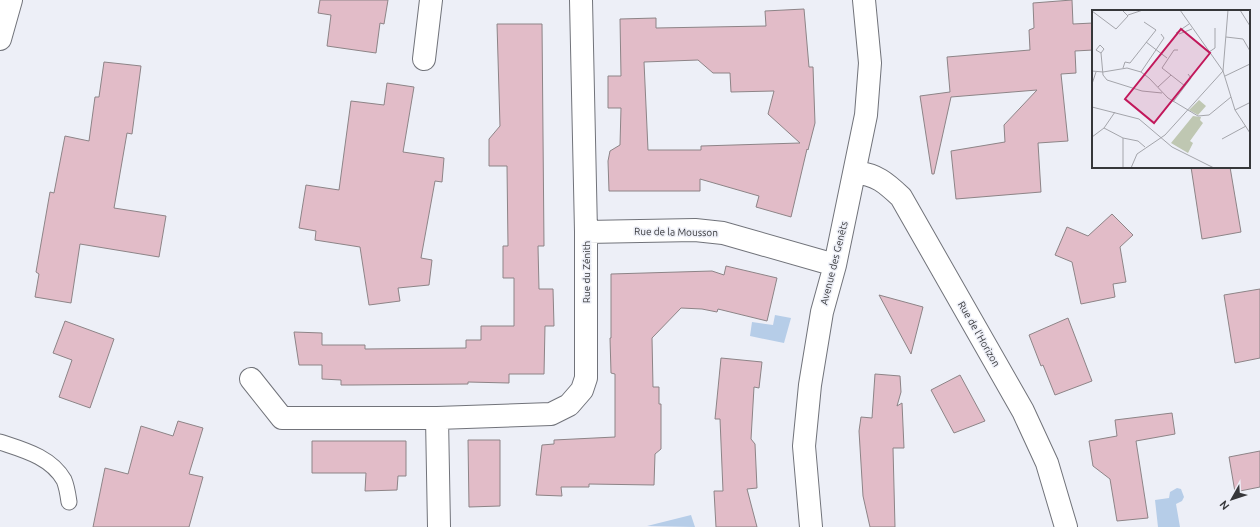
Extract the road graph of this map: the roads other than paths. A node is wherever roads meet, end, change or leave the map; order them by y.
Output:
1 (11, 0) edge
2 (431, 0) edge
3 (581, 0) edge
4 (864, 0) edge
5 (2, 26) edge
6 (424, 59) dead end
7 (855, 172) junction
8 (586, 232) junction
9 (835, 265) junction
10 (251, 379) dead end
11 (437, 418) junction
12 (0, 442) edge
13 (69, 502) dead end
14 (439, 527) edge
15 (811, 527) edge
16 (1066, 527) edge

1 - 5 street
2 - 6 street
3 - 8 street, Rue du Zénith
4 - 7 street, Avenue des Genêts
7 - 9 street, Avenue des Genêts
7 - 16 street, Rue de l'Horizon
8 - 9 street, Rue de la Mousson
8 - 11 street, Rue du Zénith
9 - 15 street, Avenue des Genêts
10 - 11 street, Rue du Zénith
11 - 14 street
12 - 13 lane

